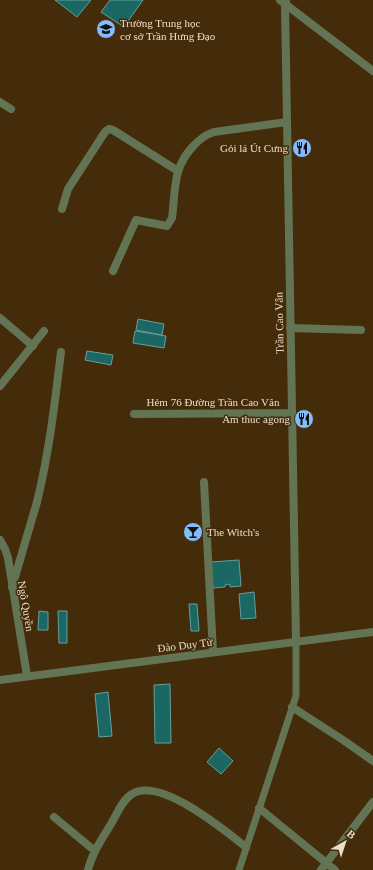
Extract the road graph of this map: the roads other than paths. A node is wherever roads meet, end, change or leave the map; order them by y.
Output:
1 (283, 1) edge
2 (373, 71) edge
3 (0, 102) edge
4 (11, 109) dead end
5 (287, 122) junction
6 (178, 171) junction
7 (62, 209) dead end
8 (113, 271) dead end
9 (0, 318) edge
10 (290, 328) junction
11 (361, 330) dead end
12 (44, 331) dead end
13 (33, 346) junction
14 (61, 352) dead end
15 (0, 386) edge
16 (292, 413) junction
17 (134, 414) dead end
18 (204, 482) dead end
19 (0, 540) edge
20 (12, 587) junction
21 (373, 632) edge
22 (296, 641) junction
23 (213, 652) junction
24 (28, 676) junction
25 (0, 680) edge
26 (292, 708) junction
27 (373, 761) edge
28 (373, 802) edge
29 (259, 808) junction
30 (54, 817) dead end
31 (246, 847) junction
32 (95, 851) junction
33 (326, 863) junction
34 (88, 870) edge
35 (239, 870) edge
36 (321, 870) edge
37 (335, 870) edge

1 - 2 street
1 - 5 street, Trần Cao Vân
3 - 4 street
5 - 6 street
5 - 10 street, Trần Cao Vân
6 - 7 street
6 - 8 street
9 - 13 street
10 - 11 street
10 - 16 street, Trần Cao Vân
12 - 13 street
13 - 15 street
14 - 20 street
16 - 17 street, Hẻm 76 Đường Trần Cao Vân
16 - 22 street, Trần Cao Vân
18 - 23 street
19 - 20 street, Ngô Quyền
20 - 24 street, Ngô Quyền
21 - 22 street, Đào Duy Từ
22 - 23 street, Đào Duy Từ
22 - 26 lane
23 - 24 street, Đào Duy Từ
24 - 25 street, Đào Duy Từ
26 - 27 street
26 - 29 lane
28 - 33 street
29 - 31 lane
29 - 33 street
30 - 32 street
31 - 32 street
31 - 35 lane
32 - 34 street
33 - 36 street
33 - 37 street

